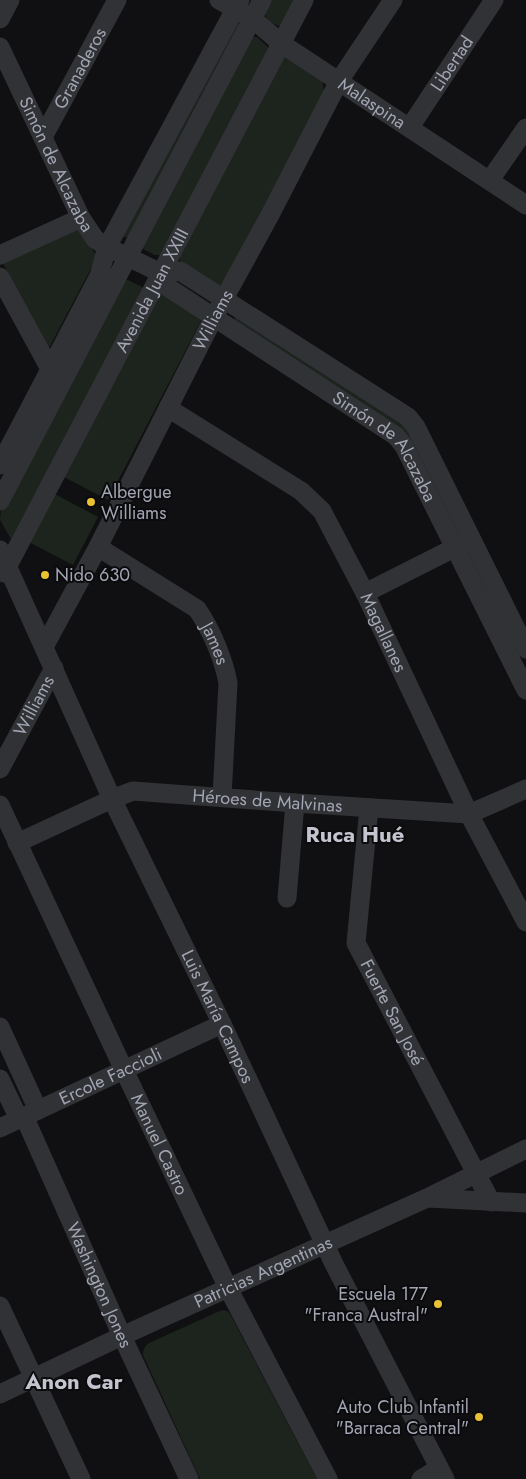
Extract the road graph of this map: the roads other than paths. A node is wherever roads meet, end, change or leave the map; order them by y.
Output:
1 (10, 0) edge
2 (117, 0) edge
3 (262, 0) edge
4 (304, 0) edge
5 (393, 0) edge
6 (494, 0) edge
7 (231, 3) edge
8 (0, 19) edge
9 (252, 19) junction
10 (282, 44) junction
11 (0, 47) edge
12 (339, 81) junction
13 (410, 128) junction
14 (526, 128) edge
15 (43, 136) junction
16 (490, 180) junction
17 (526, 205) edge
18 (81, 218) junction
19 (107, 247) junction
20 (0, 255) edge
21 (128, 256) junction
22 (161, 273) junction
23 (0, 277) edge
24 (224, 299) junction
25 (214, 317) junction
26 (50, 369) junction
27 (168, 408) junction
28 (0, 465) edge
29 (0, 500) edge
30 (472, 539) junction
31 (98, 547) junction
32 (454, 548) junction
33 (2, 566) edge
34 (365, 593) junction
35 (44, 647) junction
36 (526, 649) edge
37 (54, 668) junction
38 (526, 690) edge
39 (0, 769) edge
40 (526, 788) edge
41 (222, 797) junction
42 (112, 799) junction
43 (295, 803) junction
44 (0, 805) edge
45 (369, 808) junction
46 (469, 814) junction
47 (17, 843) junction
48 (287, 898) dead end
49 (526, 922) edge
50 (222, 1024) junction
51 (0, 1027) edge
52 (124, 1070) junction
53 (0, 1079) edge
54 (27, 1115) junction
55 (0, 1128) edge
56 (526, 1149) edge
57 (476, 1174) junction
58 (427, 1198) junction
59 (491, 1202) junction
60 (526, 1203) edge
61 (325, 1245) junction
62 (228, 1288) junction
63 (0, 1306) edge
64 (122, 1336) junction
65 (33, 1378) junction
66 (0, 1394) edge
67 (442, 1473) edge
68 (81, 1479) edge
69 (189, 1479) edge
70 (328, 1479) edge
71 (421, 1479) edge

1 - 8 street
2 - 15 street, Granaderos
3 - 9 street, Avenida Juan XXIII
4 - 10 street, Avenida Juan XXIII
5 - 12 street, Williams
6 - 13 street, Libertad
7 - 9 street, Malaspina
7 - 19 street
9 - 10 street, Malaspina
9 - 21 street, Avenida Juan XXIII
10 - 12 street, Malaspina
10 - 22 street, Avenida Juan XXIII
11 - 15 street, Simón de Alcazaba
12 - 13 street, Malaspina
12 - 24 street, Williams
13 - 16 street, Malaspina
14 - 16 street
15 - 18 street, Simón de Alcazaba
16 - 17 street, Malaspina
18 - 19 street, Simón de Alcazaba
18 - 20 street
19 - 21 street, Simón de Alcazaba
19 - 26 street
21 - 22 street, Simón de Alcazaba
21 - 29 street, Avenida Juan XXIII
22 - 24 street, Simón de Alcazaba
22 - 25 street, Simón de Alcazaba
22 - 33 street, Avenida Juan XXIII
23 - 26 street
24 - 25 street, Williams
24 - 30 street, Simón de Alcazaba
25 - 27 street, Williams
25 - 32 street, Simón de Alcazaba
26 - 28 street
27 - 31 street, Williams
27 - 34 street, Magallanes
30 - 32 street
30 - 36 street, Simón de Alcazaba
31 - 35 street, Williams
31 - 41 street, James
32 - 34 street
32 - 38 street, Simón de Alcazaba
33 - 35 street, Luis María Campos
34 - 46 street, Magallanes
35 - 37 street, Luis María Campos
37 - 39 street, Williams
37 - 42 street, Luis María Campos
40 - 46 street, Héroes de Malvinas
41 - 42 street, Héroes de Malvinas
41 - 43 street, Héroes de Malvinas
42 - 47 street, Héroes de Malvinas
42 - 50 street, Luis María Campos
43 - 45 street, Héroes de Malvinas
43 - 48 street
44 - 47 street, Manuel Castro
45 - 46 street, Héroes de Malvinas
45 - 57 street, Fuerte San José
46 - 49 street, Magallanes
47 - 52 street, Manuel Castro
50 - 52 street, Ercole Faccioli
50 - 61 street, Luis María Campos
51 - 54 street, Washington Jones
52 - 54 street, Ercole Faccioli
52 - 62 street, Manuel Castro
53 - 54 street, Washington Jones
54 - 55 street, Ercole Faccioli
54 - 64 street, Washington Jones
56 - 57 street, Patricias Argentinas
57 - 58 street, Patricias Argentinas
57 - 59 street, Fuerte San José
58 - 59 street
58 - 61 street, Patricias Argentinas
59 - 60 street
61 - 62 street, Patricias Argentinas
61 - 67 street, Luis María Campos
62 - 64 street, Patricias Argentinas
62 - 70 street, Manuel Castro
63 - 65 street
64 - 65 street, Patricias Argentinas
64 - 69 street, Washington Jones
65 - 66 street, Patricias Argentinas
65 - 68 street
67 - 71 street

